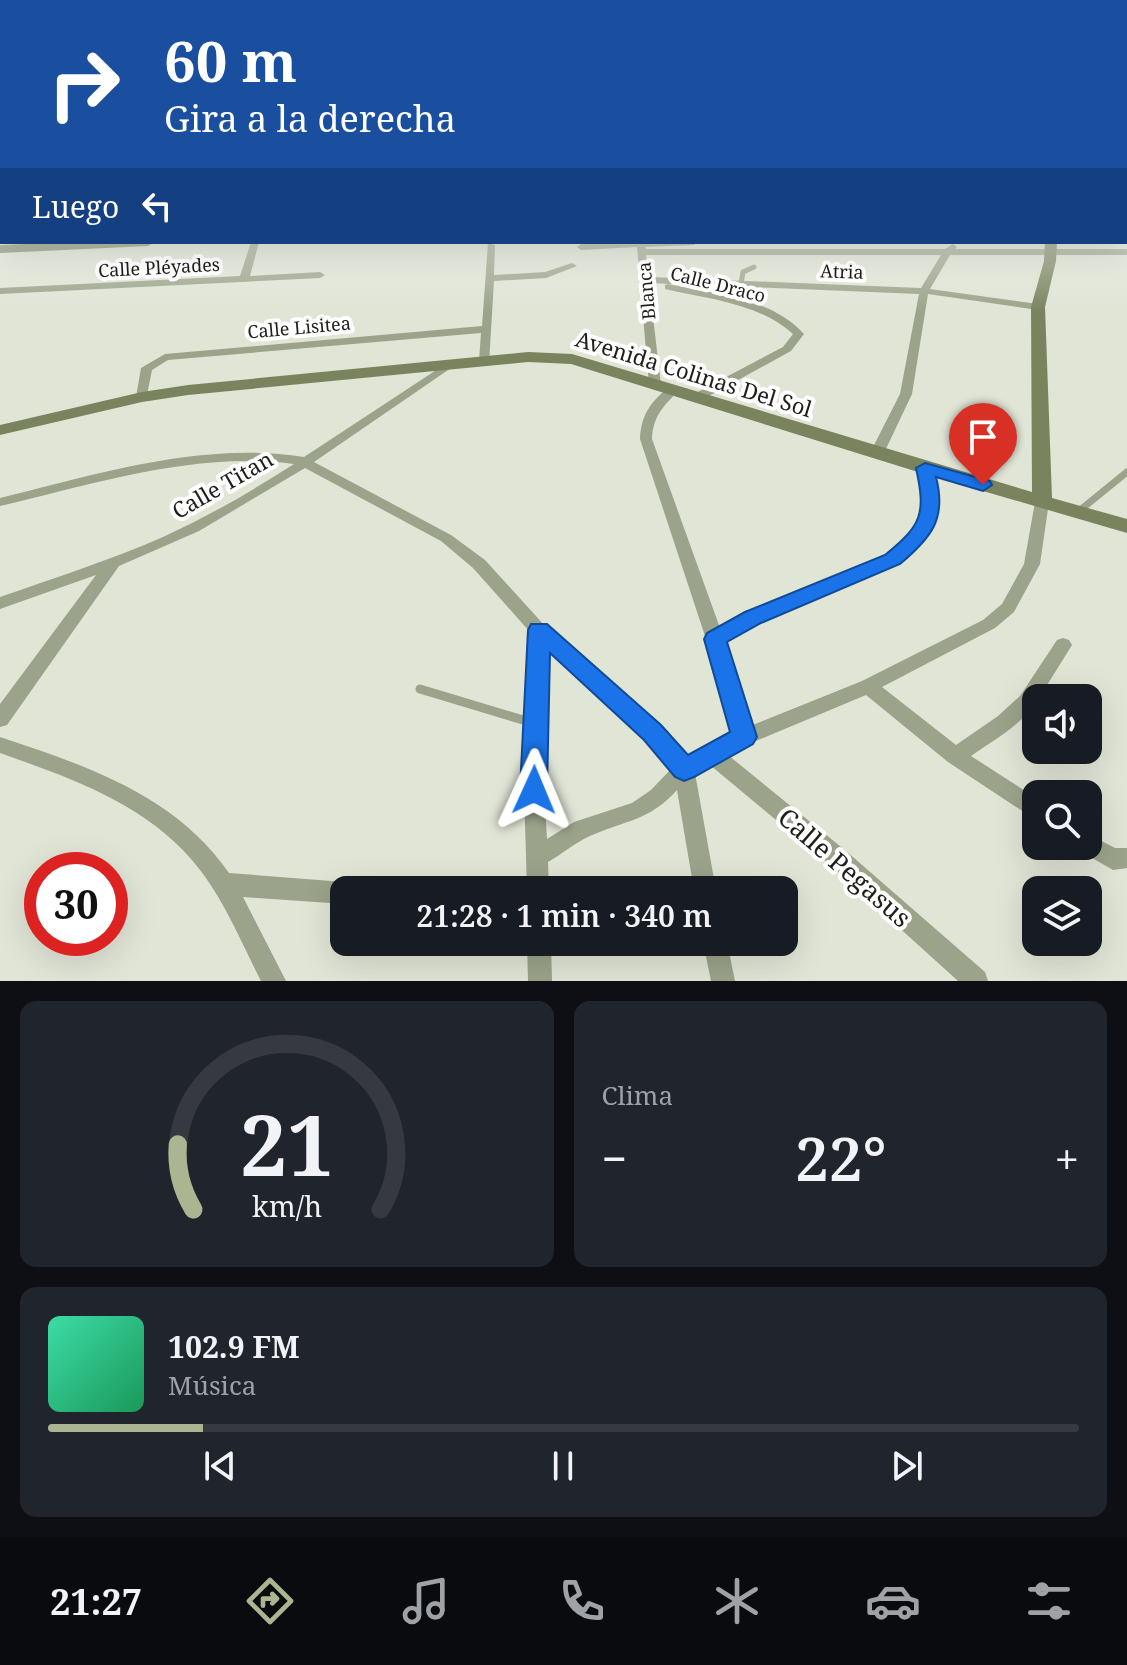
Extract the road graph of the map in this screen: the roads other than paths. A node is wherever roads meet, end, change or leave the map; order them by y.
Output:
1 (106, 244) edge
2 (254, 244) edge
3 (679, 244) edge
4 (818, 244) edge
5 (957, 244) edge
6 (491, 245) dead end
7 (1052, 246) edge
8 (581, 247) dead end
9 (0, 249) edge
10 (642, 249) junction
11 (948, 251) junction
12 (1127, 252) edge
13 (805, 253) junction
14 (572, 266) dead end
15 (754, 267) dead end
16 (320, 275) dead end
17 (489, 278) junction
18 (244, 279) junction
19 (644, 283) junction
20 (741, 284) junction
21 (0, 291) edge
22 (924, 291) junction
23 (1038, 307) junction
24 (487, 329) junction
25 (485, 361) junction
26 (447, 366) junction
27 (663, 388) junction
28 (142, 397) junction
29 (696, 398) junction
30 (0, 430) edge
31 (877, 453) junction
32 (302, 461) junction
33 (925, 468) junction
34 (1127, 472) edge
35 (0, 502) edge
36 (1042, 502) junction
37 (1078, 512) junction
38 (1127, 526) edge
39 (114, 562) junction
40 (0, 603) edge
41 (539, 630) junction
42 (722, 635) junction
43 (1063, 645) dead end
44 (868, 686) junction
45 (420, 689) dead end
46 (0, 719) edge
47 (536, 724) junction
48 (744, 737) junction
49 (0, 745) edge
50 (713, 755) junction
51 (955, 756) junction
52 (684, 769) junction
53 (1022, 801) edge
54 (1102, 852) edge
55 (537, 857) junction
56 (1127, 858) edge
57 (538, 876) edge
58 (703, 876) edge
59 (223, 884) junction
60 (330, 892) edge
61 (539, 956) edge
62 (718, 956) edge
63 (971, 979) edge
64 (274, 981) edge
65 (540, 981) edge
66 (723, 981) edge

1 - 9 street
2 - 18 street
3 - 10 street
4 - 13 street
5 - 11 street
6 - 17 street
7 - 11 street
7 - 12 street
7 - 23 street
8 - 10 street
10 - 13 street
10 - 19 street, Blanca
11 - 13 street
11 - 22 street
14 - 17 street
15 - 20 lane
16 - 18 street, Calle Pléyades
17 - 24 street
18 - 21 street, Calle Pléyades
19 - 20 street, Atria
19 - 27 street, Blanca
19 - 29 street, Calle Draco
20 - 22 street, Atria
22 - 23 street, Atria
22 - 31 street
23 - 36 street
24 - 25 street
24 - 28 street, Calle Lisitea
25 - 26 street, Avenida Colinas Del Sol
25 - 27 street, Avenida Colinas Del Sol
26 - 28 street, Avenida Colinas Del Sol
26 - 32 street, Calle Titan
27 - 29 street, Avenida Colinas Del Sol
27 - 42 street
28 - 30 street, Avenida Colinas Del Sol
29 - 31 street, Avenida Colinas Del Sol
31 - 33 street, Avenida Colinas Del Sol
32 - 35 street
32 - 39 street, Calle Titan
32 - 41 street
33 - 36 street, Avenida Colinas Del Sol
33 - 42 street
34 - 37 lane
36 - 37 street, Avenida Colinas Del Sol
36 - 44 street
37 - 38 street, Avenida Colinas Del Sol
39 - 40 street, Calle Titan
39 - 46 street
41 - 47 street
41 - 52 street
42 - 48 street
43 - 51 street
44 - 48 street
44 - 51 street
45 - 47 lane
47 - 55 street
48 - 50 street
49 - 59 street
50 - 52 street
50 - 63 street, Calle Pegasus
51 - 53 street
52 - 55 street
52 - 58 street
54 - 56 street
55 - 57 street
59 - 60 street
59 - 64 street
61 - 65 street
62 - 66 street

